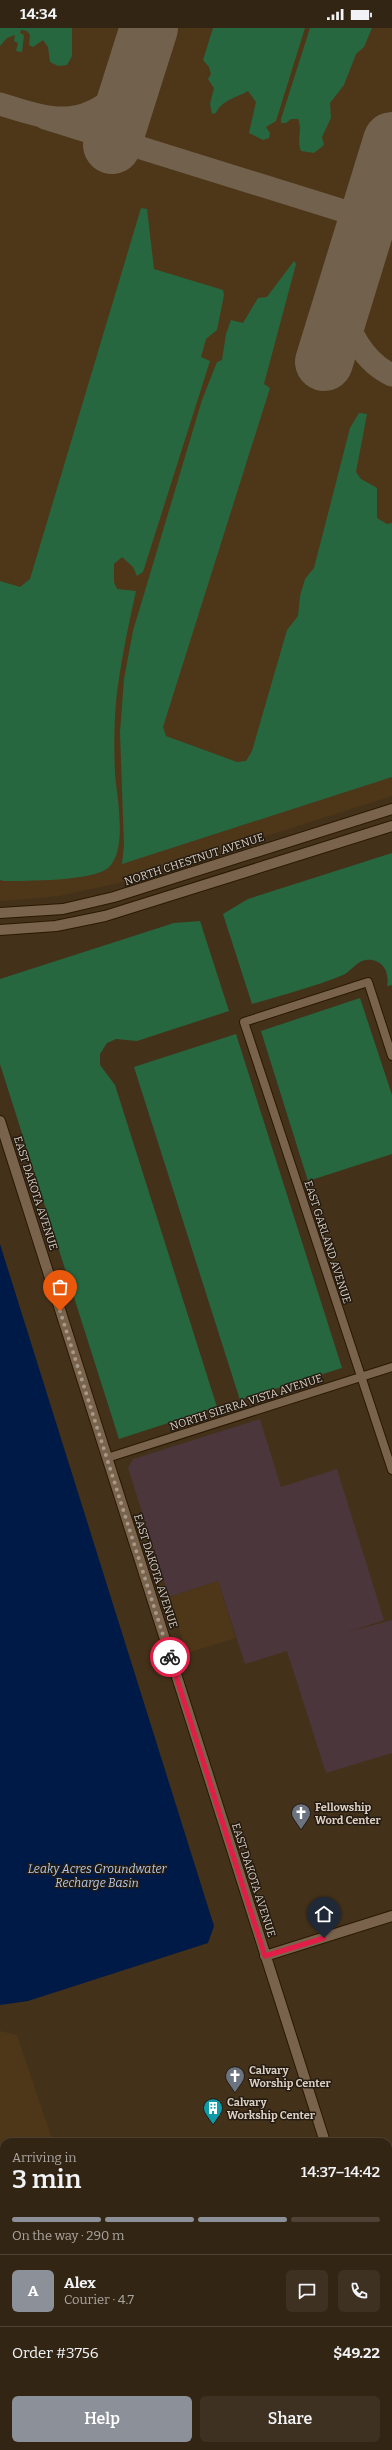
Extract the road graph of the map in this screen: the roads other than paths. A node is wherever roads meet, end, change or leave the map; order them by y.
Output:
1 (392, 809) edge
2 (392, 826) edge
3 (196, 872) junction
4 (201, 887) junction
5 (0, 914) edge
6 (2, 930) edge
7 (392, 1056) edge
8 (0, 1121) edge
9 (392, 1366) edge
10 (360, 1377) junction
11 (107, 1458) junction
12 (392, 1470) edge
13 (392, 1916) edge
14 (265, 1956) junction
15 (324, 2138) edge

1 - 3 street, NORTH CHESTNUT AVENUE
2 - 4 street
3 - 4 street
3 - 5 street, NORTH CHESTNUT AVENUE
4 - 6 street
7 - 10 street, EAST GARLAND AVENUE
8 - 11 street, EAST DAKOTA AVENUE
9 - 10 street, NORTH SIERRA VISTA AVENUE
10 - 11 street, NORTH SIERRA VISTA AVENUE
10 - 12 street, EAST GARLAND AVENUE
11 - 14 street, EAST DAKOTA AVENUE
13 - 14 street
14 - 15 street, EAST DAKOTA AVENUE

